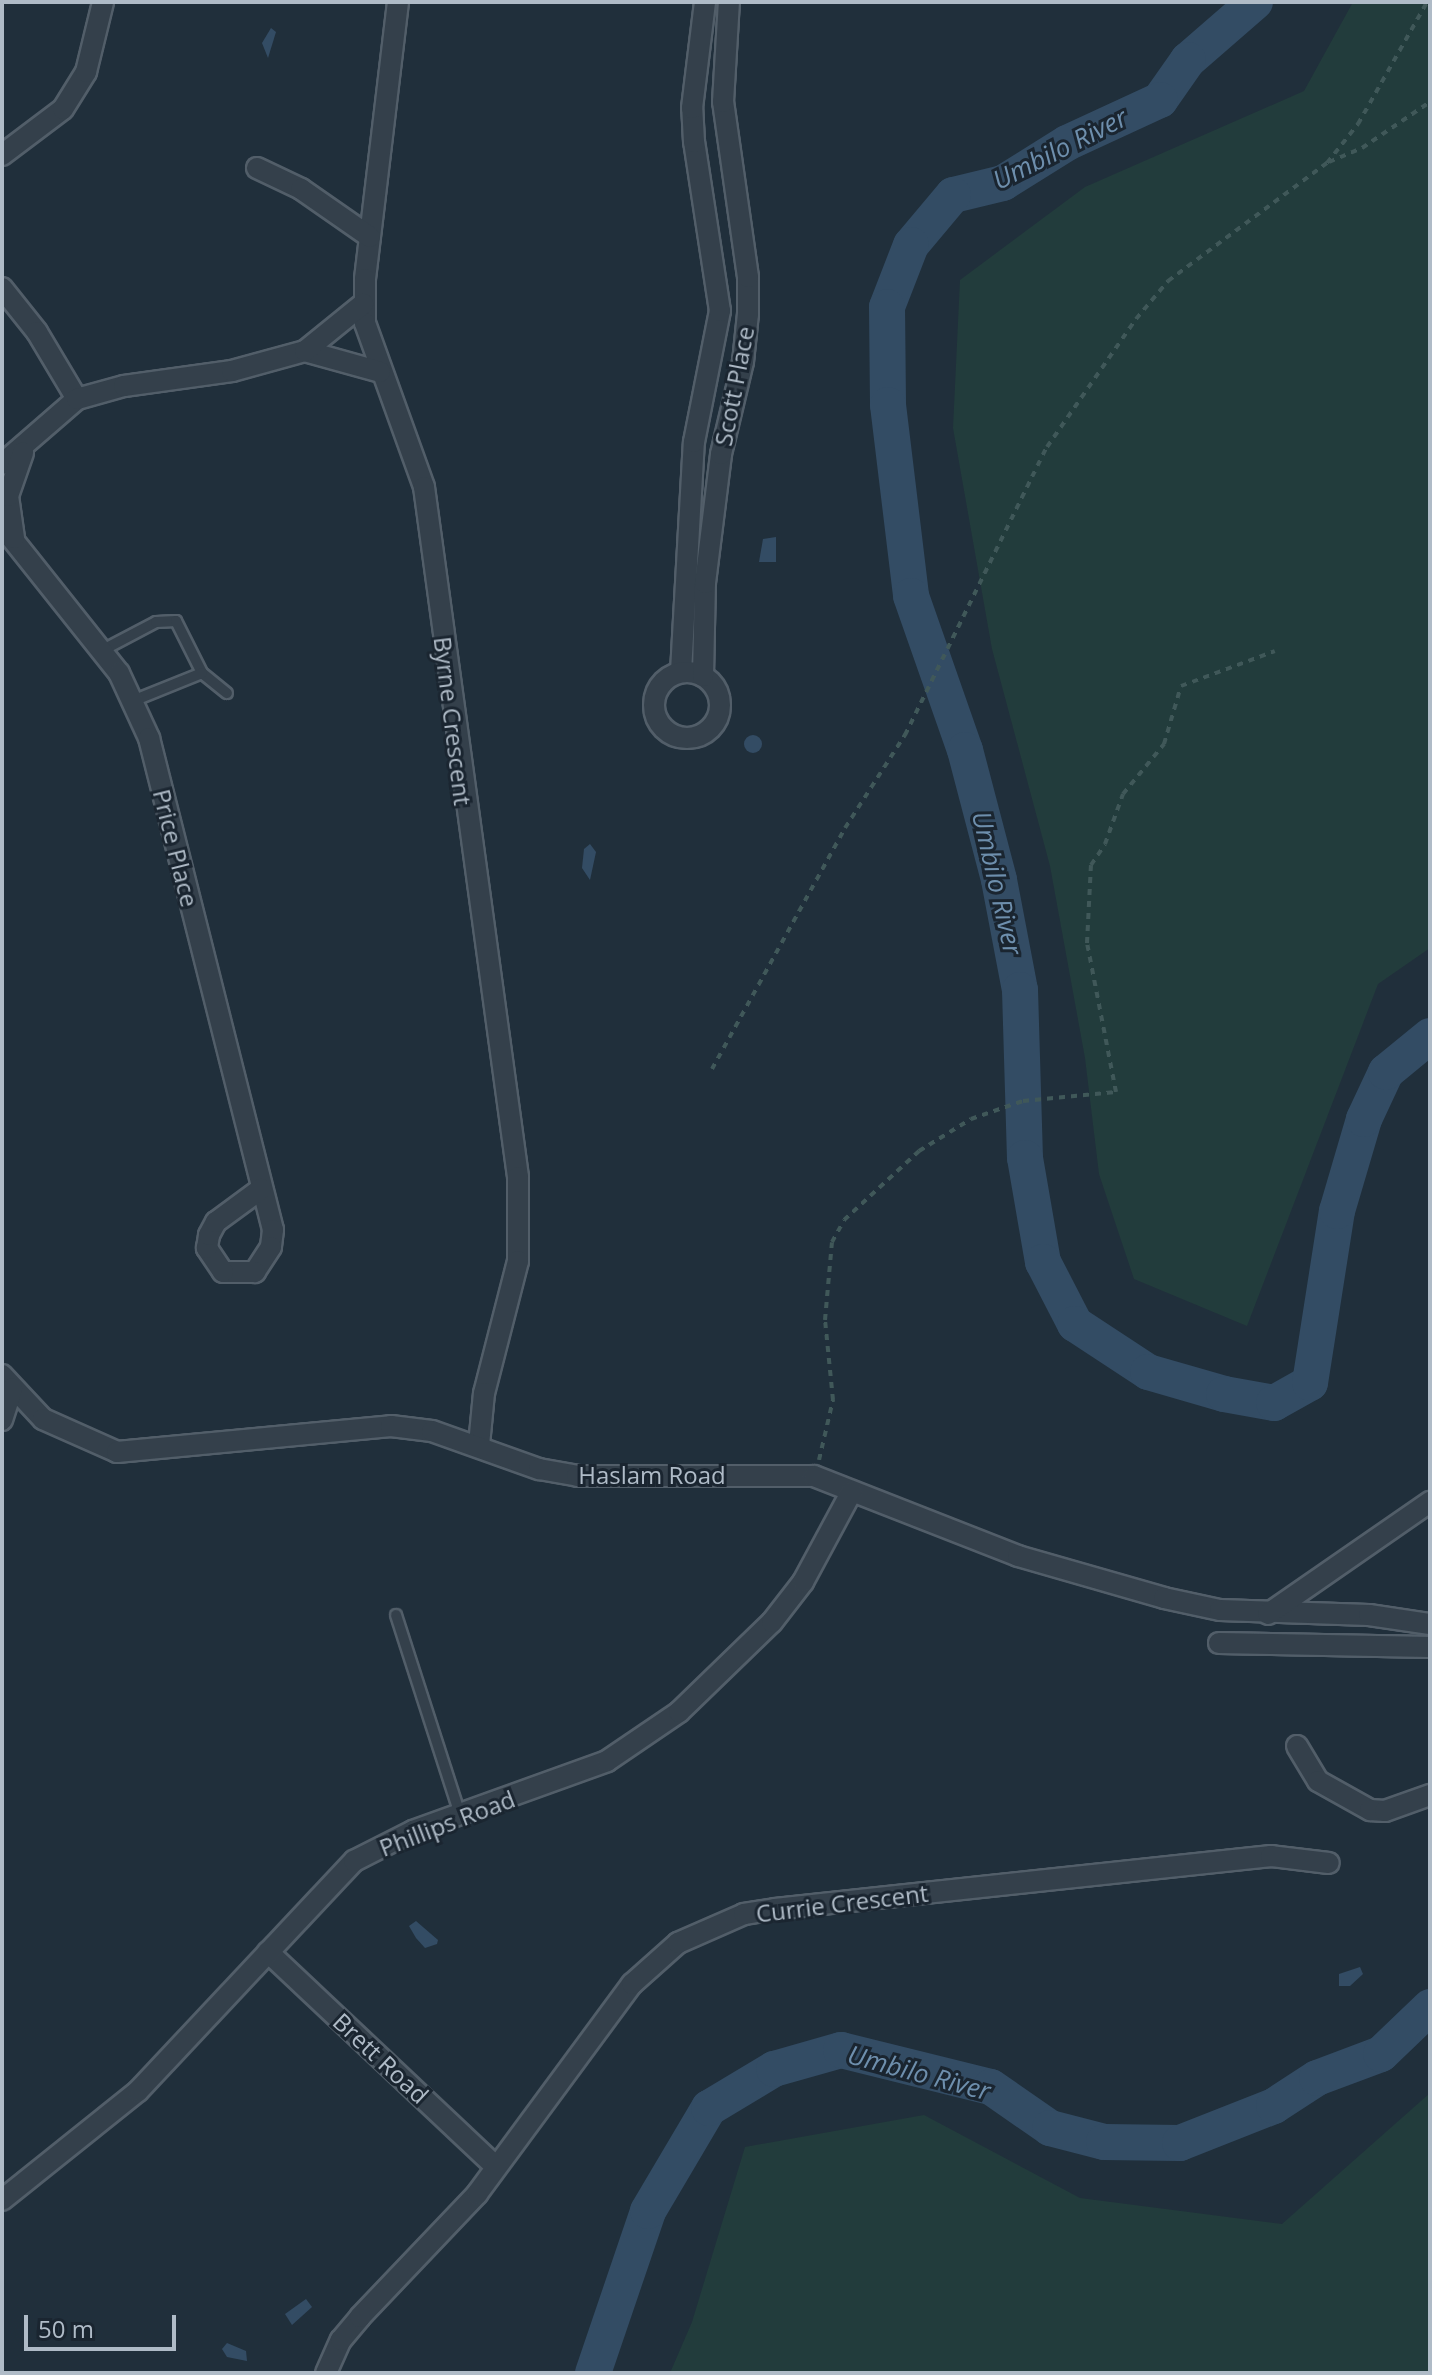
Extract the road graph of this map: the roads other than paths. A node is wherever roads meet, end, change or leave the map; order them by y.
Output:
1 (103, 2) edge
2 (398, 2) edge
3 (705, 2) edge
4 (729, 2) edge
5 (2, 155) edge
6 (257, 168) dead end
7 (370, 237) junction
8 (2, 288) edge
9 (363, 304) junction
10 (305, 351) junction
11 (380, 372) junction
12 (77, 399) junction
13 (25, 449) junction
14 (2, 464) edge
15 (2, 526) edge
16 (15, 543) junction
17 (695, 581) junction
18 (101, 651) junction
19 (681, 672) junction
20 (202, 673) junction
21 (703, 676) junction
22 (227, 693) dead end
23 (135, 700) junction
24 (261, 1189) dead end
25 (7, 1382) edge
26 (2, 1420) edge
27 (479, 1445) junction
28 (852, 1491) junction
29 (1430, 1502) edge
30 (1268, 1614) junction
31 (396, 1615) dead end
32 (1430, 1624) edge
33 (1219, 1643) dead end
34 (1430, 1647) edge
35 (1297, 1746) dead end
36 (1430, 1795) edge
37 (460, 1814) junction
38 (1329, 1863) dead end
39 (268, 1952) junction
40 (494, 2165) junction
41 (2, 2200) edge
42 (326, 2373) edge

1 - 5 street
2 - 7 street, Byrne Crescent
3 - 17 street, Scott Place
4 - 17 street, Scott Place
6 - 7 street
7 - 9 street, Byrne Crescent
8 - 12 street
9 - 10 street
9 - 11 street, Byrne Crescent
10 - 11 street
10 - 12 street
11 - 27 street, Byrne Crescent
12 - 13 street
13 - 14 street
13 - 16 street
15 - 16 street, Price Place
16 - 18 street, Price Place
17 - 19 street, Scott Place
17 - 21 street, Scott Place
18 - 20 lane
18 - 23 street, Price Place
19 - 21 street
19 - 21 street, Scott Place
20 - 22 lane
20 - 23 lane
23 - 24 street, Price Place
25 - 26 street
25 - 27 street, Haslam Road
27 - 28 street, Haslam Road
28 - 30 street, Haslam Road
28 - 37 street, Phillips Road
29 - 30 street
30 - 32 street, Haslam Road
31 - 37 lane
33 - 34 street
35 - 36 street
37 - 39 street, Phillips Road
38 - 40 street, Currie Crescent
39 - 40 street, Brett Road
39 - 41 street, Phillips Road
40 - 42 street, Currie Crescent

